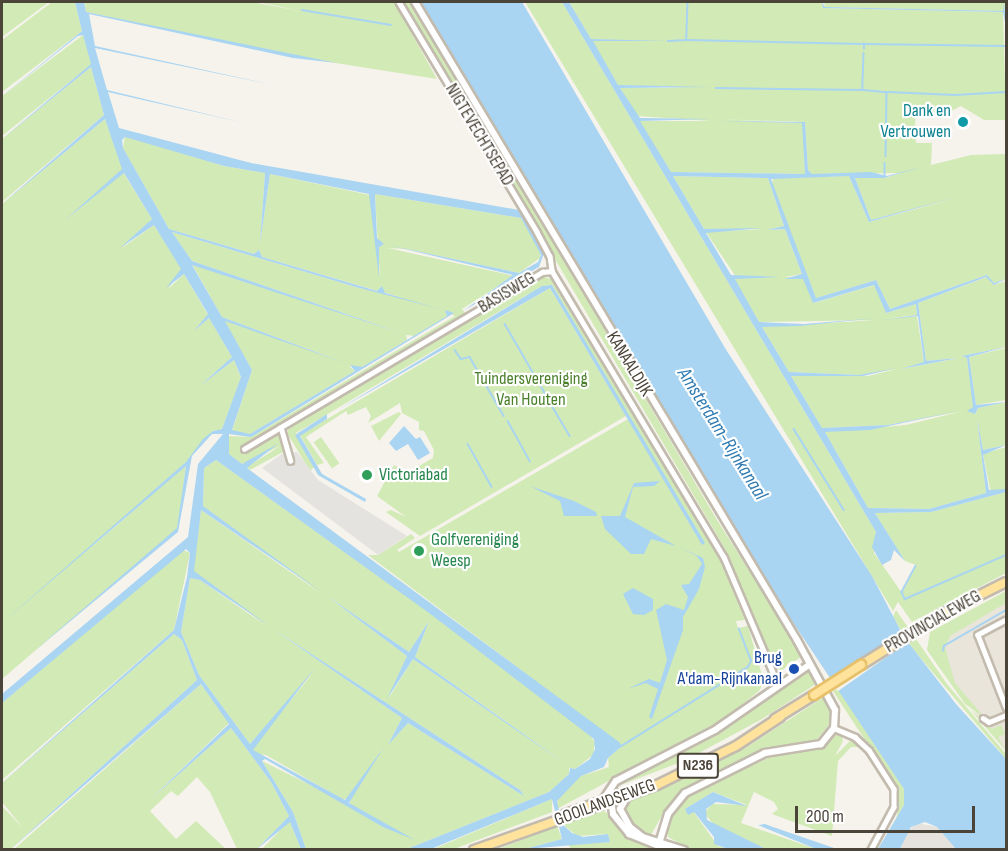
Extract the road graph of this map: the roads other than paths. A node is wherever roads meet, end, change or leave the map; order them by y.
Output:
1 (399, 2) edge
2 (415, 2) edge
3 (552, 271) junction
4 (281, 427) junction
5 (244, 449) dead end
6 (291, 461) dead end
7 (1006, 582) edge
8 (1006, 620) edge
9 (809, 665) junction
10 (861, 665) joint
11 (778, 684) junction
12 (1006, 707) edge
13 (1006, 715) edge
14 (780, 717) junction
15 (983, 718) dead end
16 (834, 728) junction
17 (628, 796) junction
18 (606, 802) junction
19 (658, 844) junction
20 (474, 849) edge
21 (669, 849) edge
22 (684, 849) edge
23 (872, 849) edge

1 - 3 street, NIGTEVECHTSEPAD
2 - 9 street, KANAALDIJK
3 - 4 street, BASISWEG
3 - 11 street, BASISWEG
4 - 5 street, BASISWEG
4 - 6 street
7 - 10 main road, PROVINCIALEWEG / N236
8 - 12 street
9 - 11 street
9 - 16 street, KANAALDIJK
10 - 14 main road, GOOILANDSEWEG / N236, bridge
11 - 18 street
13 - 15 street
14 - 17 main road, GOOILANDSEWEG / N236
14 - 18 main road, GOOILANDSEWEG / N236
16 - 19 street
16 - 23 street
17 - 18 main road, GOOILANDSEWEG / N236
17 - 19 street
18 - 19 street
18 - 20 main road, GOOILANDSEWEG / N236
19 - 21 street
19 - 22 street

